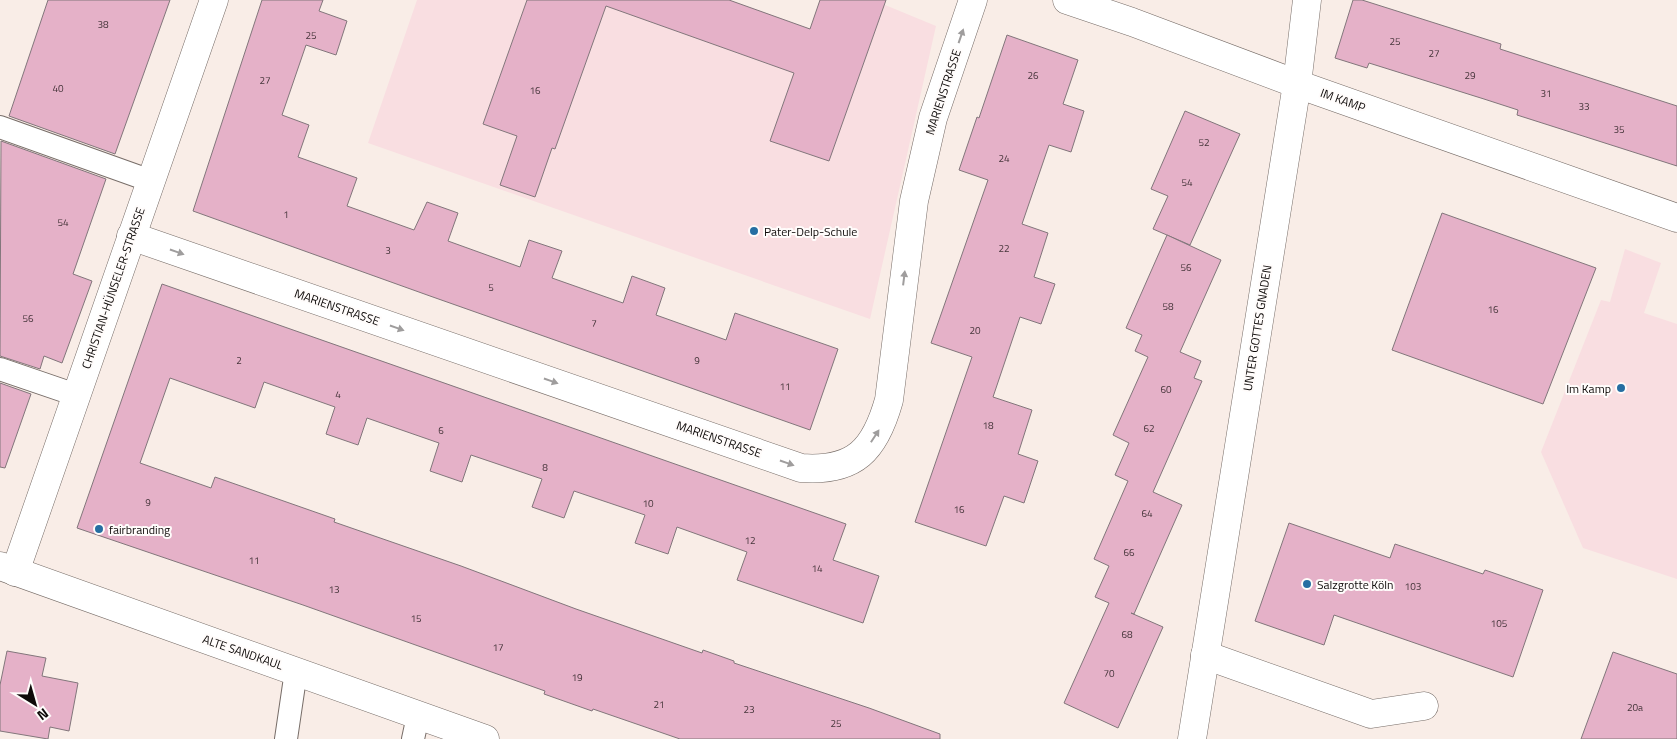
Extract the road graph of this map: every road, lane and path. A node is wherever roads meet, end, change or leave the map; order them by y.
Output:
1 (214, 0) edge
2 (974, 0) edge
3 (1067, 0) edge
4 (1307, 0) edge
5 (1297, 84) junction
6 (0, 128) edge
7 (151, 181) junction
8 (1677, 218) edge
9 (131, 236) junction
10 (0, 369) edge
11 (76, 395) junction
12 (7, 569) edge
13 (1204, 655) junction
14 (296, 671) junction
15 (1424, 706) dead end
16 (416, 727) edge
17 (286, 739) edge
18 (485, 739) edge
19 (1192, 739) edge

1 - 7 street, CHRISTIAN-HÜNSELER-STRASSE
9 -> 2 street, MARIENSTRASSE
3 - 5 street, IM KAMP
4 - 5 street, UNTER GOTTES GNADEN
5 - 8 street, IM KAMP
5 - 13 street, UNTER GOTTES GNADEN
6 - 7 lane
7 - 9 street, CHRISTIAN-HÜNSELER-STRASSE
9 - 11 street, CHRISTIAN-HÜNSELER-STRASSE
10 - 11 lane
11 - 12 street, CHRISTIAN-HÜNSELER-STRASSE
12 - 14 street, ALTE SANDKAUL
13 - 15 street
13 - 19 street, UNTER GOTTES GNADEN
14 - 16 street, ALTE SANDKAUL
14 - 17 lane
16 - 18 street, ALTE SANDKAUL

